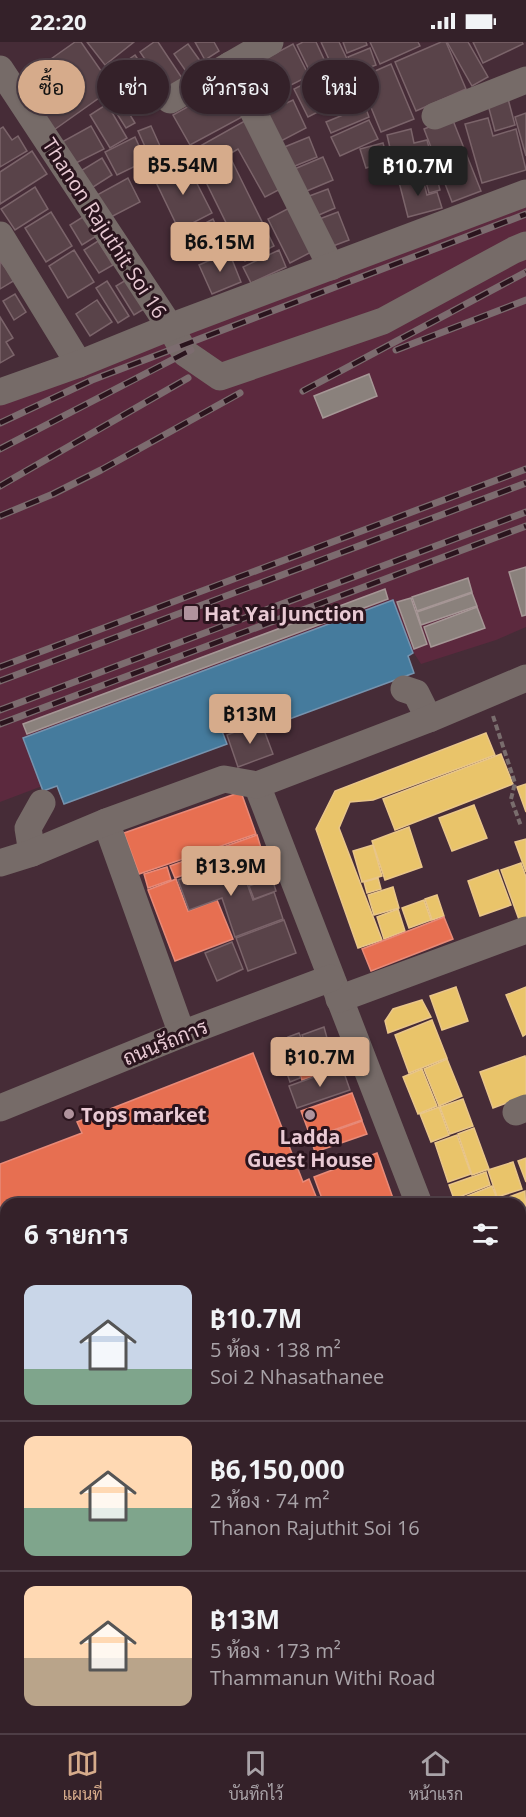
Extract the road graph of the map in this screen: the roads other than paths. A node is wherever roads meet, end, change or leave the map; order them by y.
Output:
1 (270, 42) edge
2 (239, 60) edge
3 (0, 69) edge
4 (526, 80) edge
5 (181, 94) edge
6 (170, 100) dead end
7 (254, 114) edge
8 (435, 116) dead end
9 (526, 193) edge
10 (0, 235) edge
11 (526, 245) edge
12 (331, 267) junction
13 (170, 327) junction
14 (79, 364) junction
15 (0, 392) edge
16 (526, 678) edge
17 (404, 689) dead end
18 (429, 719) junction
19 (257, 785) junction
20 (42, 803) dead end
21 (106, 822) junction
22 (32, 853) junction
23 (0, 863) edge
24 (526, 930) edge
25 (335, 988) junction
26 (182, 1034) junction
27 (0, 1108) edge
28 (417, 1198) edge

1 - 2 street
3 - 13 street, Thanon Rajuthit Soi 16
4 - 8 street
5 - 6 street
7 - 12 street
9 - 12 street
10 - 14 street
11 - 13 street, Thanon Rajuthit Soi 16
12 - 13 street
13 - 14 street
14 - 15 street
16 - 18 street
17 - 18 street
18 - 19 street
19 - 21 street
19 - 25 street
20 - 22 street
21 - 22 street
21 - 26 street
22 - 23 street
24 - 25 street, ถนนรัถการ
25 - 26 street, ถนนรัถการ
25 - 28 street
26 - 27 street, ถนนรัถการ

